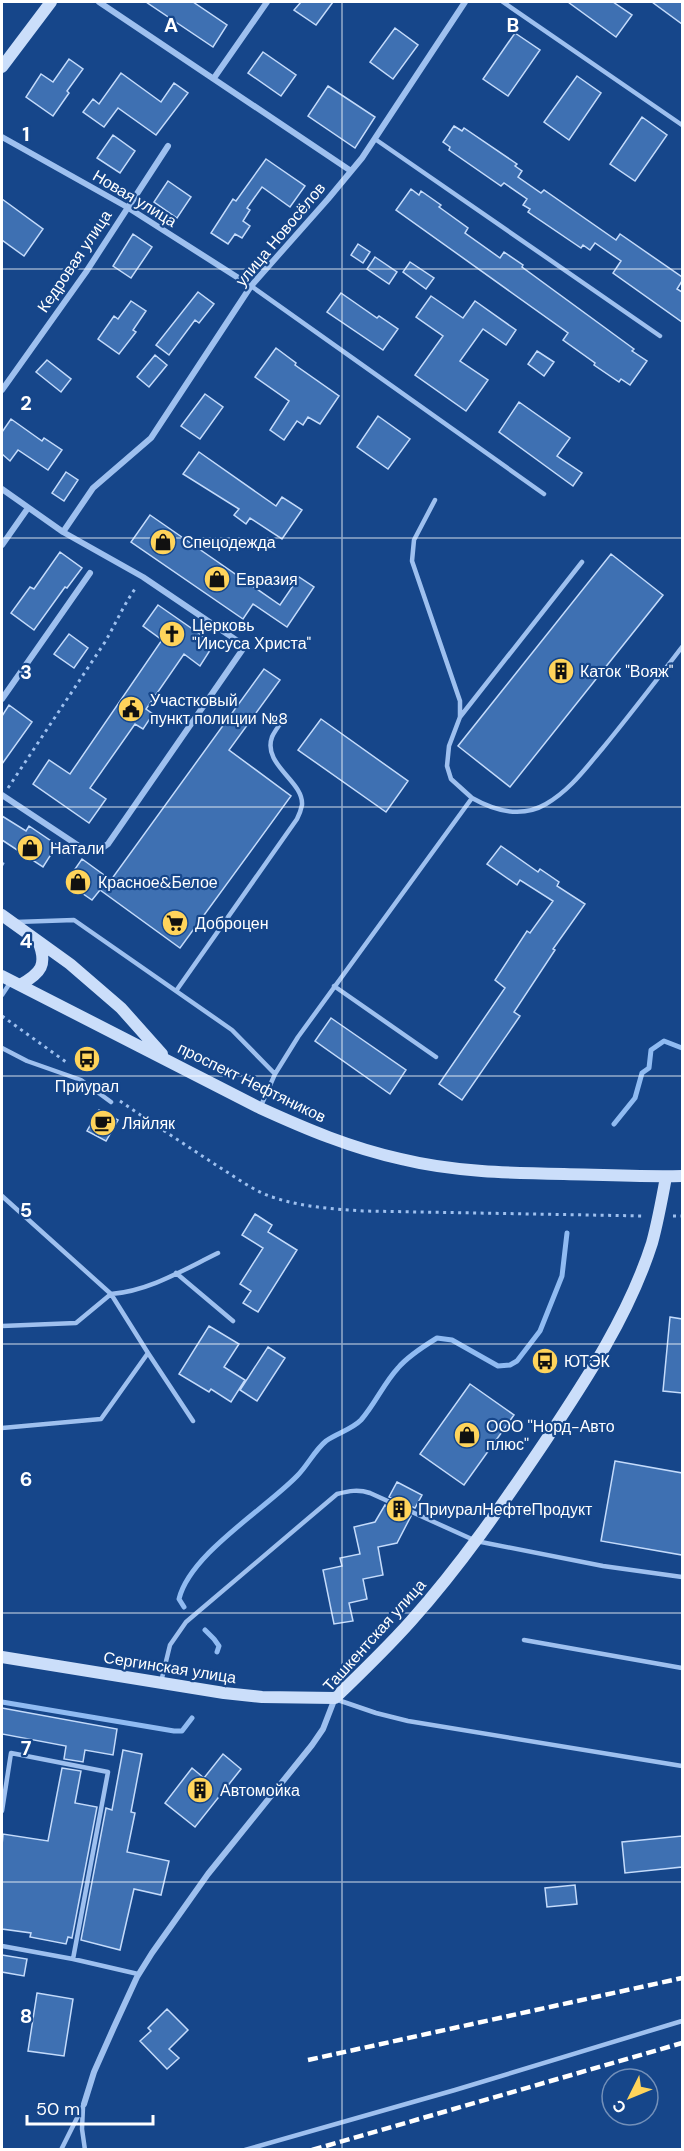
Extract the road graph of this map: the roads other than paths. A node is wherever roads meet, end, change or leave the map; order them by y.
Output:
1 (51, 2) edge
2 (99, 2) edge
3 (267, 2) edge
4 (465, 2) edge
5 (503, 2) edge
6 (2, 67) edge
7 (214, 78) junction
8 (682, 124) edge
9 (2, 137) edge
10 (375, 139) junction
11 (168, 146) dead end
12 (351, 171) junction
13 (127, 207) junction
14 (251, 286) junction
15 (660, 336) dead end
16 (2, 390) edge
17 (2, 489) edge
18 (544, 494) dead end
19 (435, 500) dead end
20 (28, 508) junction
21 (63, 532) junction
22 (2, 545) edge
23 (582, 562) dead end
24 (90, 573) dead end
25 (682, 647) edge
26 (2, 699) edge
27 (286, 717) dead end
28 (460, 717) junction
29 (2, 795) edge
30 (472, 798) junction
31 (2, 915) edge
32 (13, 922) junction
33 (38, 940) junction
34 (11, 980) edge
35 (334, 986) junction
36 (176, 992) junction
37 (2, 996) edge
38 (2, 1048) edge
39 (436, 1057) dead end
40 (167, 1059) junction
41 (275, 1074) junction
42 (113, 1099) road end
43 (260, 1108) junction
44 (682, 1176) edge
45 (666, 1177) junction
46 (2, 1196) edge
47 (218, 1253) dead end
48 (176, 1273) junction
49 (111, 1294) junction
50 (233, 1321) dead end
51 (2, 1326) edge
52 (148, 1353) junction
53 (193, 1421) dead end
54 (2, 1428) edge
55 (476, 1541) junction
56 (682, 1577) edge
57 (524, 1640) dead end
58 (2, 1658) edge
59 (682, 1668) edge
60 (161, 1683) junction
61 (335, 1698) junction
62 (682, 1766) edge
63 (3, 1795) edge
64 (2, 1811) edge
65 (2, 1946) edge
66 (73, 1959) junction
67 (138, 1974) junction
68 (682, 2021) edge
69 (84, 2104) junction
70 (61, 2150) edge
71 (85, 2150) edge
72 (244, 2150) edge

1 - 6 main road
2 - 7 street
3 - 7 street
4 - 10 street, улица Новосёлов
5 - 8 lane
7 - 12 street
9 - 13 street, Новая улица
10 - 12 street, улица Новосёлов
10 - 15 lane
11 - 13 street, Кедровая улица
12 - 14 street, улица Новосёлов
13 - 14 street, Новая улица
13 - 16 street, Кедровая улица
14 - 18 lane
14 - 21 street, улица Новосёлов
17 - 20 street
19 - 28 lane
20 - 21 street
20 - 22 street
21 - 29 street
23 - 28 lane
24 - 26 street
25 - 30 lane
27 - 36 lane
28 - 30 lane
30 - 35 lane
31 - 32 main road
32 - 33 main road
32 - 36 lane
33 - 34 main road
33 - 40 main road
34 - 37 lane
34 - 40 main road, проспект Нефтяников
35 - 39 lane
35 - 41 lane
36 - 41 lane
38 - 42 lane
40 - 43 main road, проспект Нефтяников
41 - 43 lane
43 - 45 main road, проспект Нефтяников
44 - 45 main road, проспект Нефтяников
45 - 55 main road, Ташкентская улица
46 - 49 lane
47 - 48 lane
48 - 49 lane
48 - 50 lane
49 - 51 lane
49 - 52 lane
52 - 53 lane
52 - 54 lane
55 - 56 lane
55 - 60 lane
55 - 61 main road, Ташкентская улица
57 - 59 lane
58 - 60 main road, Сергинская улица
60 - 61 main road, Сергинская улица
61 - 62 lane
61 - 67 street, Ташкентская улица
63 - 64 lane
63 - 66 lane
65 - 66 lane
66 - 67 lane
67 - 69 street, Ташкентская улица
68 - 72 lane
69 - 70 lane
69 - 71 lane

